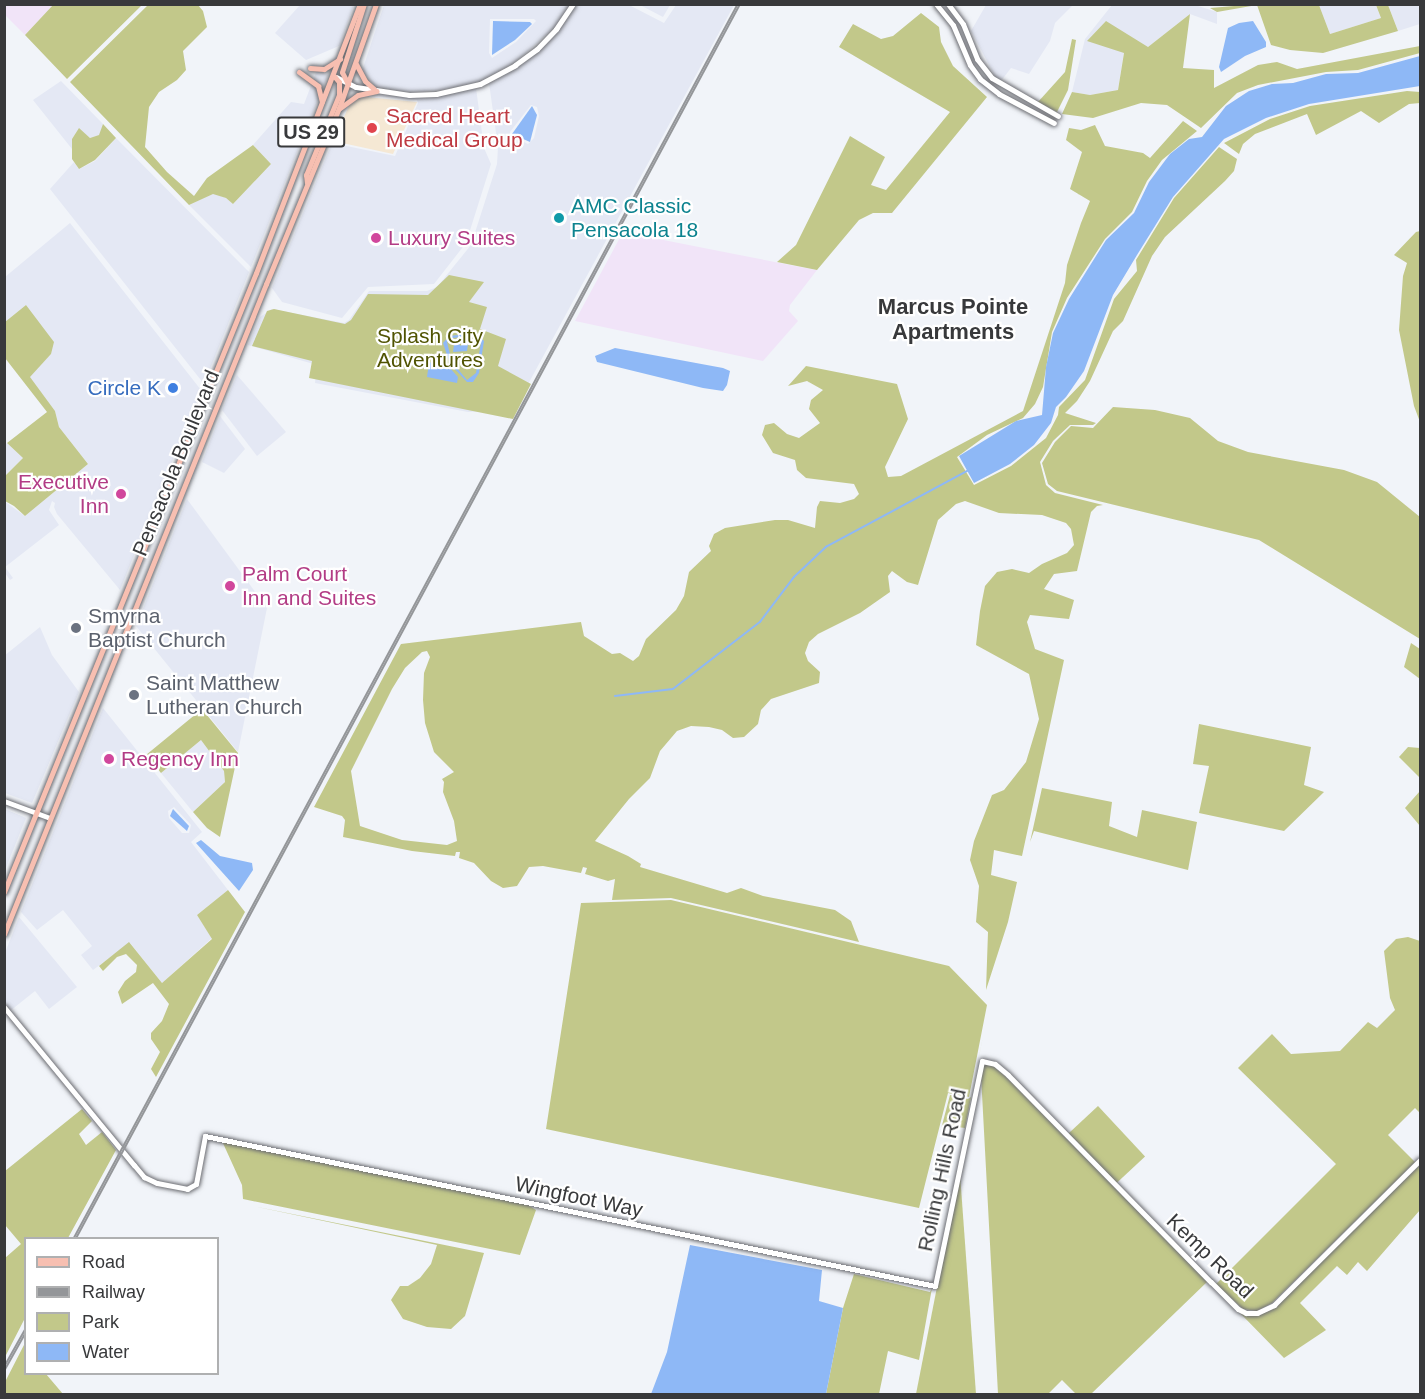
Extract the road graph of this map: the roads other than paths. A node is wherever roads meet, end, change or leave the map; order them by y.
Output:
1 (362, 4) edge
2 (376, 4) edge
3 (573, 4) edge
4 (936, 4) edge
5 (948, 4) edge
6 (341, 58) junction
7 (356, 64) junction
8 (310, 68) dead end
9 (299, 72) dead end
10 (334, 76) junction
11 (348, 84) junction
12 (378, 91) junction
13 (322, 104) junction
14 (339, 108) junction
15 (1058, 116) dead end
16 (1054, 123) dead end
17 (307, 186) junction
18 (178, 460) junction
19 (192, 467) junction
20 (140, 560) junction
21 (153, 566) junction
22 (117, 615) junction
23 (131, 622) junction
24 (4, 801) edge
25 (36, 813) junction
26 (50, 818) junction
27 (10, 878) junction
28 (4, 892) edge
29 (4, 898) edge
30 (7, 921) edge
31 (4, 934) edge
32 (4, 1007) edge
33 (982, 1061) joint
34 (217, 1138) junction
35 (203, 1150) junction
36 (1420, 1160) edge
37 (935, 1286) joint

1 - 6 main road, Pensacola Boulevard / US 29
1 - 11 main road
2 - 7 main road, Pensacola Boulevard / US 29
3 - 12 street
4 - 16 street
5 - 15 street
6 - 8 main road
6 - 10 main road, Pensacola Boulevard / US 29
7 - 11 main road, Pensacola Boulevard / US 29
7 - 12 main road
9 - 13 main road
10 - 11 street
10 - 13 main road, Pensacola Boulevard / US 29
10 - 17 main road
11 - 12 street
11 - 14 main road, Pensacola Boulevard / US 29
12 - 14 main road
13 - 18 main road, Pensacola Boulevard / US 29
14 - 17 main road, Pensacola Boulevard / US 29
17 - 19 main road, Pensacola Boulevard / US 29
18 - 19 main road
18 - 20 main road, Pensacola Boulevard / US 29
19 - 21 main road, Pensacola Boulevard / US 29
20 - 21 main road
20 - 22 main road, Pensacola Boulevard / US 29
21 - 23 main road, Pensacola Boulevard / US 29
22 - 23 main road
22 - 25 main road, Pensacola Boulevard / US 29
23 - 26 main road, Pensacola Boulevard / US 29
24 - 25 street
25 - 26 street
25 - 27 main road, Pensacola Boulevard / US 29
26 - 30 main road, Pensacola Boulevard / US 29
27 - 28 main road, Pensacola Boulevard / US 29
27 - 29 main road
30 - 31 main road, Pensacola Boulevard / US 29
32 - 35 street
33 - 36 street, Kemp Road
33 - 37 street, Rolling Hills Road
34 - 35 street
34 - 35 street, Wingfoot Way
34 - 37 street, Wingfoot Way

